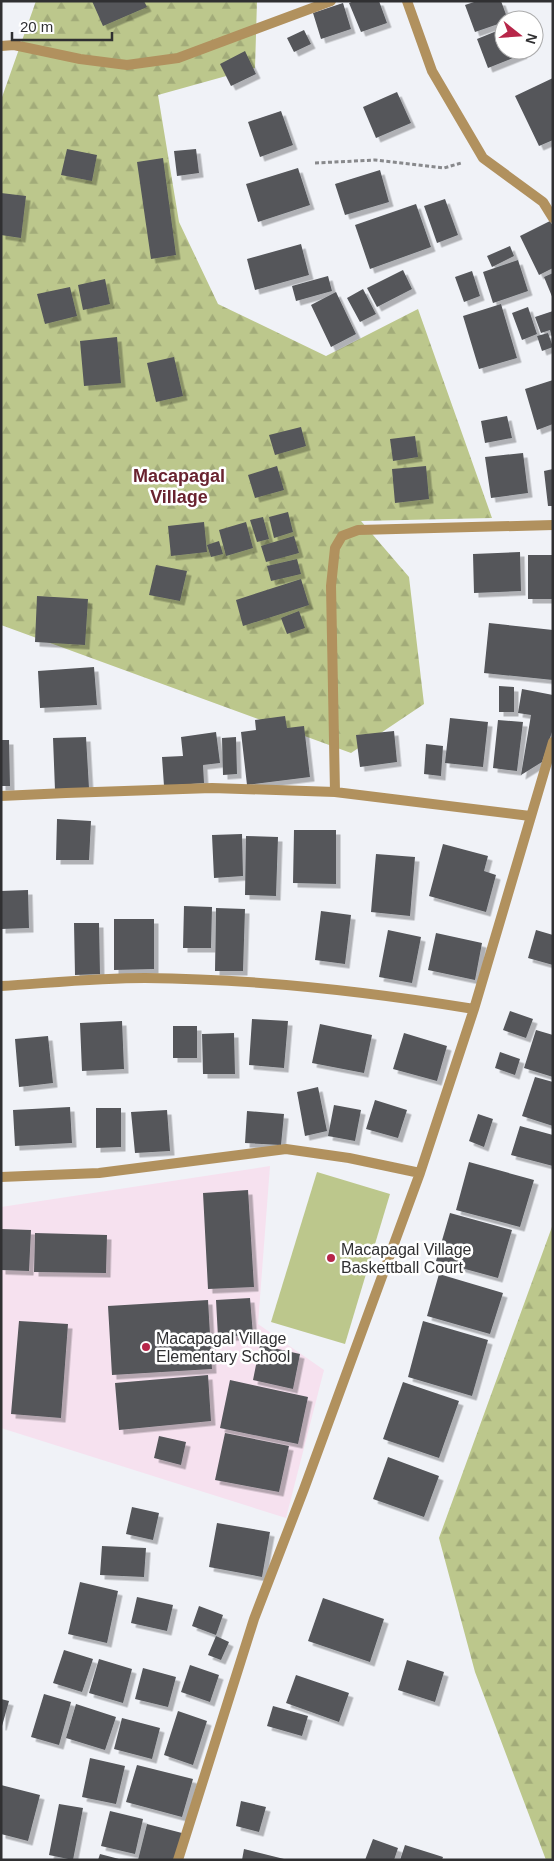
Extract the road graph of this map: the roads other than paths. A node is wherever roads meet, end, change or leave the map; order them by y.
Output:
1 (331, 1) edge
2 (407, 1) edge
3 (1, 46) edge
4 (553, 218) edge
5 (553, 525) edge
6 (553, 742) edge
7 (334, 792) junction
8 (1, 796) edge
9 (530, 816) junction
10 (1, 986) edge
11 (474, 1009) junction
12 (420, 1173) junction
13 (1, 1178) edge
14 (178, 1860) edge

1 - 3 street
2 - 4 street
5 - 7 street
6 - 9 street
7 - 8 street
7 - 9 street
9 - 11 street
10 - 11 street
11 - 12 street
12 - 13 street
12 - 14 street

